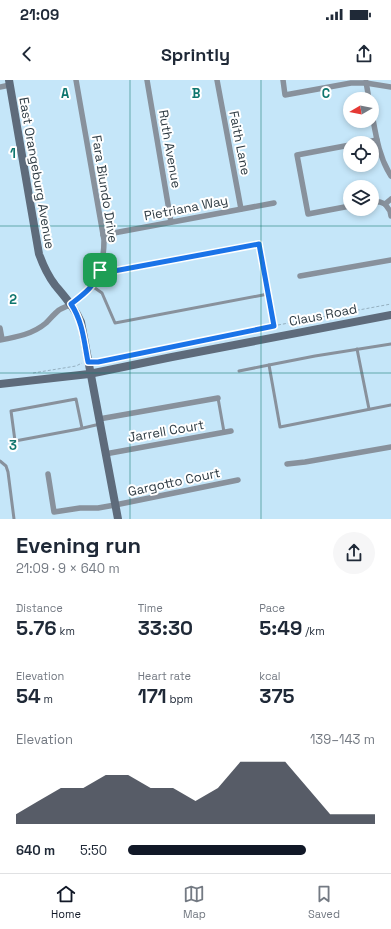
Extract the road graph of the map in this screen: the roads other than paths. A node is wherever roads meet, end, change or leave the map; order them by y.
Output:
1 (76, 80) edge
2 (146, 80) edge
3 (217, 80) edge
4 (283, 80) edge
5 (366, 82) edge
6 (9, 83) edge
7 (0, 87) edge
8 (391, 88) edge
9 (368, 92) edge
10 (343, 146) edge
11 (379, 152) edge
12 (388, 166) edge
13 (391, 176) edge
14 (391, 199) edge
15 (379, 202) edge
16 (274, 203) dead end
17 (385, 204) junction
18 (343, 207) edge
19 (241, 209) junction
20 (391, 216) edge
21 (171, 222) junction
22 (103, 235) junction
23 (391, 260) edge
24 (100, 270) junction
25 (300, 276) dead end
26 (92, 286) junction
27 (268, 294) junction
28 (71, 304) junction
29 (391, 315) edge
30 (274, 326) road end
31 (0, 328) edge
32 (1, 340) edge
33 (391, 344) edge
34 (357, 349) junction
35 (269, 365) junction
36 (239, 371) dead end
37 (89, 374) junction
38 (0, 384) edge
39 (218, 398) joint
40 (391, 405) edge
41 (369, 409) junction
42 (99, 422) junction
43 (82, 428) junction
44 (231, 431) dead end
45 (224, 432) junction
46 (391, 447) edge
47 (105, 454) junction
48 (0, 461) edge
49 (287, 464) dead end
50 (48, 474) dead end
51 (238, 480) dead end
52 (115, 505) junction
53 (14, 519) edge
54 (118, 519) edge

1 - 22 street, Fara Biundo Drive
2 - 21 street, Ruth Avenue
3 - 19 street, Faith Lane
4 - 5 street
5 - 8 street
5 - 9 street
6 - 7 street
6 - 28 street, East Orangeburg Avenue
10 - 18 street
11 - 12 street
12 - 13 street
14 - 17 street
15 - 17 street
16 - 19 street, Pietriana Way
17 - 20 street
19 - 21 street, Pietriana Way
21 - 22 street, Pietriana Way
22 - 24 street, Fara Biundo Drive
23 - 25 street
24 - 26 street, Fara Biundo Drive
24 - 27 lane
26 - 27 lane
26 - 28 street, Fara Biundo Drive
27 - 30 lane
28 - 32 street, Fara Biundo Drive
28 - 37 street, East Orangeburg Avenue
29 - 37 street, Claus Road
31 - 32 street
33 - 34 lane
34 - 35 lane
34 - 41 lane
35 - 36 lane
35 - 41 lane
37 - 38 street, Claus Road
37 - 42 street, East Orangeburg Avenue
39 - 42 street
39 - 45 lane
40 - 41 lane
42 - 43 lane
42 - 47 street, East Orangeburg Avenue
43 - 43 lane
44 - 45 street, Jarrell Court
45 - 47 street, Jarrell Court
46 - 49 street
47 - 52 street, East Orangeburg Avenue
48 - 53 lane
50 - 52 street, Gargotto Court
51 - 52 street, Gargotto Court
52 - 54 street, East Orangeburg Avenue

